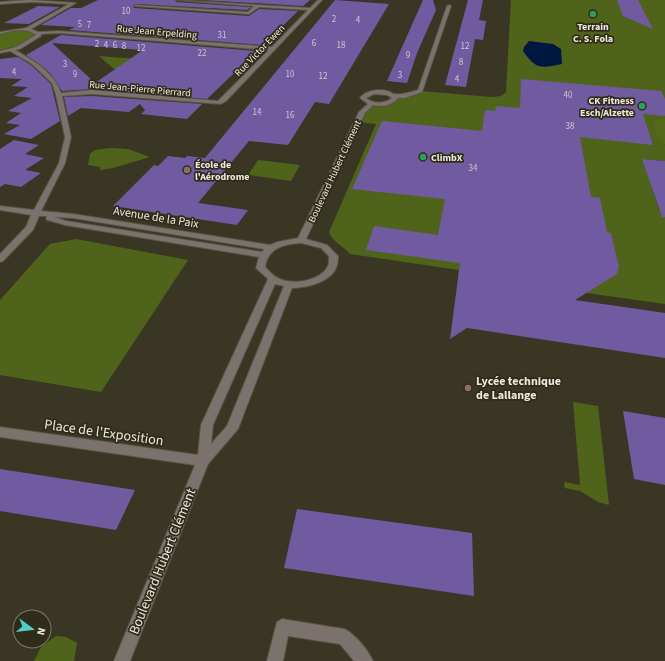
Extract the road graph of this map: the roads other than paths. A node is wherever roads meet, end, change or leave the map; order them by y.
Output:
1 (79, 0) edge
2 (146, 0) edge
3 (178, 0) edge
4 (320, 0) edge
5 (446, 0) edge
6 (451, 0) edge
7 (0, 3) edge
8 (74, 3) junction
9 (258, 5) junction
10 (449, 6) junction
11 (311, 9) junction
12 (26, 30) junction
13 (0, 33) edge
14 (39, 33) junction
15 (273, 49) junction
16 (11, 50) junction
17 (0, 52) edge
18 (59, 95) junction
19 (394, 96) junction
20 (219, 103) joint
21 (372, 104) junction
22 (0, 208) edge
23 (36, 213) junction
24 (302, 240) junction
25 (271, 248) junction
26 (263, 255) junction
27 (0, 259) edge
28 (272, 280) junction
29 (289, 284) junction
30 (0, 432) edge
31 (203, 461) junction
32 (122, 661) edge
33 (276, 661) edge
34 (365, 661) edge

1 - 8 street
2 - 9 street
3 - 9 street
4 - 11 street, Rue Victor Ewen
5 - 10 street
6 - 10 street
7 - 8 street
8 - 12 street
9 - 11 street
10 - 19 street
11 - 15 street, Rue Victor Ewen
12 - 13 street
12 - 14 street, Rue Jean Erpelding
14 - 15 street, Rue Jean Erpelding
14 - 16 street
15 - 20 street, Rue Victor Ewen
16 - 17 street
16 - 18 street
18 - 20 street, Rue Jean-Pierre Pierrard
18 - 23 street
19 - 21 street
19 - 21 street
21 - 24 street, Boulevard Hubert Clément
22 - 23 street, Avenue de la Paix
23 - 25 street, Avenue de la Paix
23 - 26 street, Avenue de la Paix
23 - 27 street
24 - 25 street
24 - 29 street
25 - 26 street
26 - 28 street
28 - 29 street
28 - 31 street, Boulevard Hubert Clément
29 - 31 street, Boulevard Hubert Clément
30 - 31 street, Place de l'Exposition
31 - 32 street, Boulevard Hubert Clément
33 - 34 street

